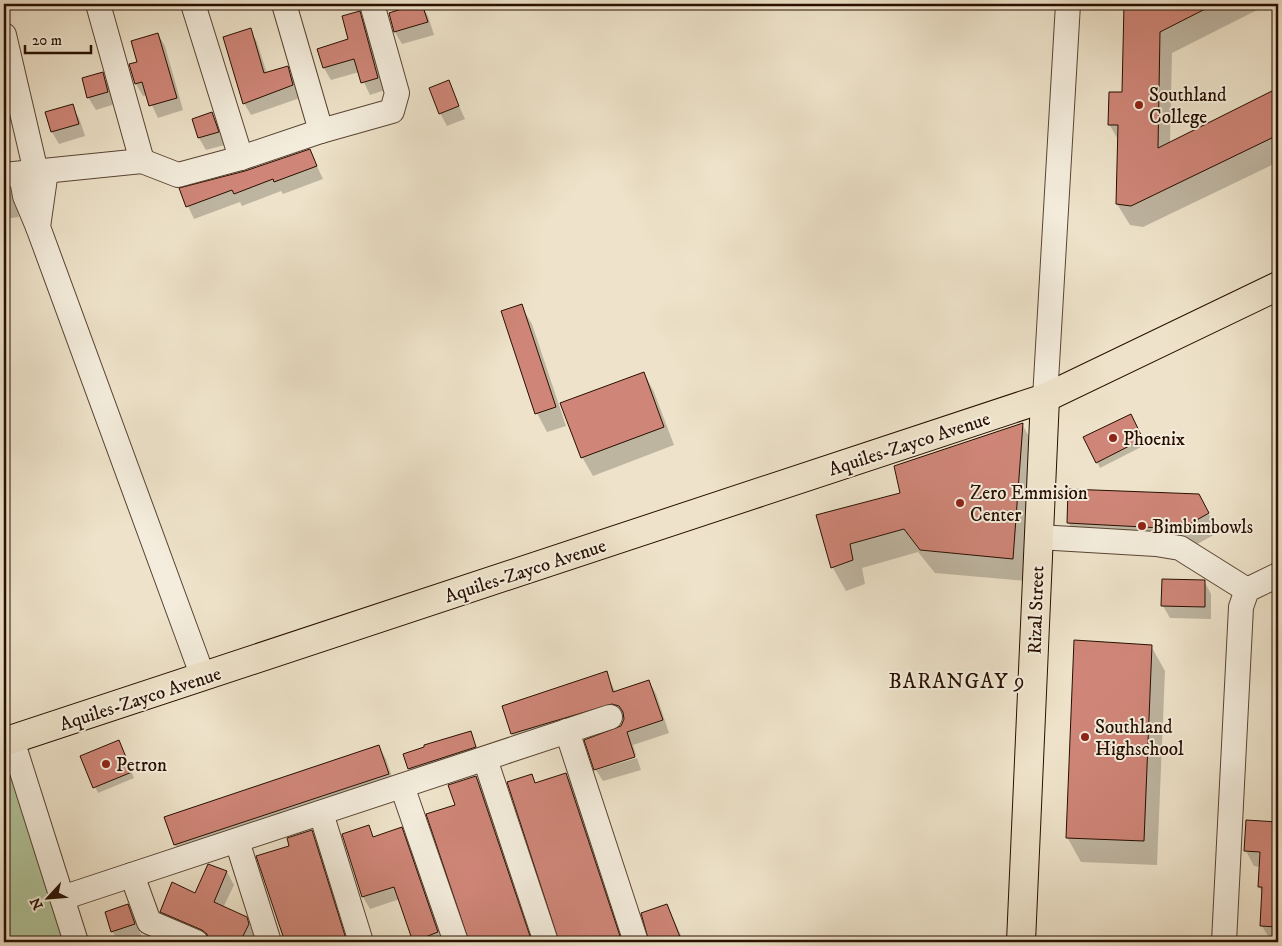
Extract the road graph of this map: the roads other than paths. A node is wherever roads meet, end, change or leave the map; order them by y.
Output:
1 (98, 4) edge
2 (193, 4) edge
3 (284, 4) edge
4 (372, 4) edge
5 (1068, 4) edge
6 (4, 35) edge
7 (322, 131) junction
8 (241, 158) junction
9 (142, 161) junction
10 (27, 173) edge
11 (1278, 286) edge
12 (1045, 398) junction
13 (1038, 537) junction
14 (1278, 574) edge
15 (1247, 590) junction
16 (203, 677) junction
17 (610, 717) dead end
18 (567, 731) junction
19 (8, 741) edge
20 (485, 759) junction
21 (402, 786) junction
22 (320, 813) junction
23 (236, 841) junction
24 (132, 875) junction
25 (62, 898) junction
26 (76, 942) edge
27 (196, 942) edge
28 (269, 942) edge
29 (361, 942) edge
30 (456, 942) edge
31 (546, 942) edge
32 (636, 942) edge
33 (1021, 942) edge
34 (1224, 942) edge

1 - 9 street
2 - 8 street
3 - 7 street
4 - 7 street
5 - 12 street
6 - 10 street
7 - 8 street
8 - 9 street
9 - 10 street
10 - 16 street
11 - 12 main road, Aquiles-Zayco Avenue
12 - 13 main road, Rizal Street
12 - 16 main road, Aquiles-Zayco Avenue
13 - 15 street
13 - 33 main road, Rizal Street
14 - 15 street
15 - 34 street
16 - 19 main road, Aquiles-Zayco Avenue
17 - 18 street
18 - 20 street
18 - 32 street
19 - 25 street
20 - 21 street
20 - 31 street
21 - 22 street
21 - 30 street
22 - 23 street
22 - 29 street
23 - 24 street
23 - 28 street
24 - 25 street
24 - 27 street
25 - 26 street

